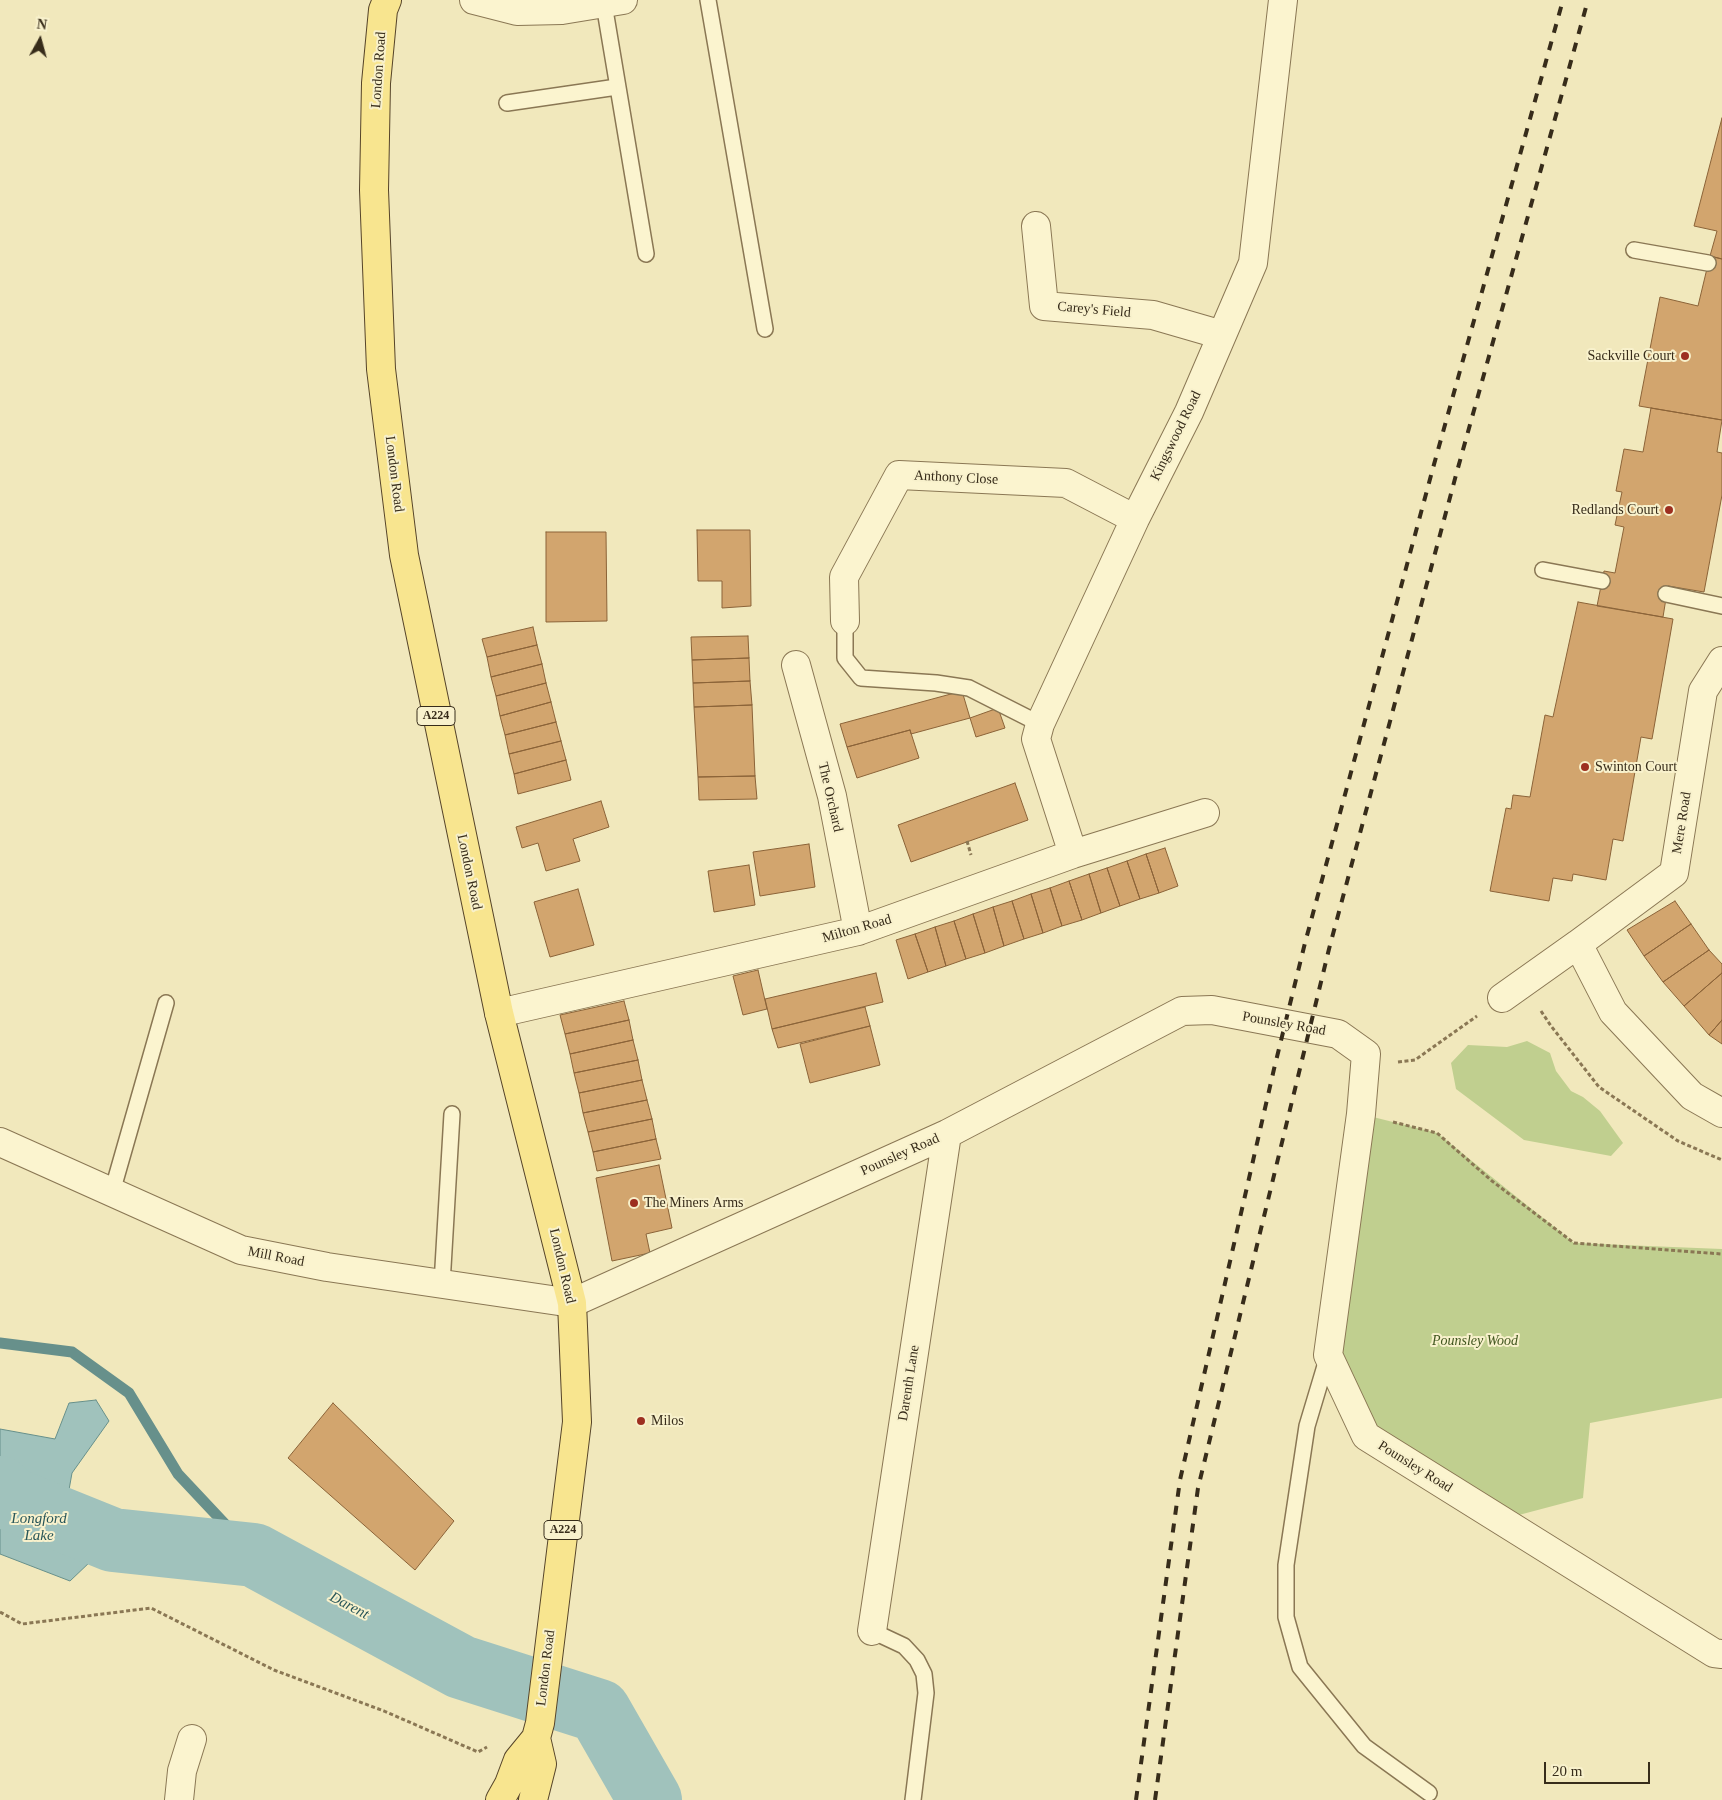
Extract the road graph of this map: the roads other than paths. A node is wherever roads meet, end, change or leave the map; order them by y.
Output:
1 (387, 0) edge
2 (474, 0) edge
3 (708, 0) edge
4 (1283, 0) edge
5 (613, 2) edge
6 (617, 87) junction
7 (507, 103) dead end
8 (1036, 226) dead end
9 (1634, 250) dead end
10 (646, 254) dead end
11 (1708, 263) dead end
12 (765, 330) dead end
13 (1222, 335) junction
14 (1135, 518) junction
15 (1543, 570) dead end
16 (1602, 581) dead end
17 (1666, 594) dead end
18 (1722, 606) edge
19 (844, 621) joint
20 (1722, 661) edge
21 (796, 665) dead end
22 (1040, 724) junction
23 (1205, 812) dead end
24 (1073, 854) junction
25 (858, 931) junction
26 (1578, 944) junction
27 (1513, 991) road end
28 (166, 1004) dead end
29 (499, 1013) junction
30 (1722, 1112) edge
31 (452, 1114) dead end
32 (947, 1134) junction
33 (0, 1142) edge
34 (112, 1192) junction
35 (442, 1284) junction
36 (572, 1303) junction
37 (1328, 1355) junction
38 (872, 1631) joint
39 (1722, 1654) edge
40 (538, 1731) junction
41 (192, 1739) dead end
42 (1429, 1793) dead end
43 (179, 1800) edge
44 (500, 1800) edge
45 (533, 1800) edge
46 (913, 1800) edge

1 - 29 main road, London Road / A224
2 - 5 street
3 - 12 lane
4 - 13 street, Kingswood Road
5 - 6 lane
6 - 7 lane
6 - 10 lane
8 - 13 street, Carey's Field
9 - 11 lane
13 - 14 street, Kingswood Road
14 - 19 street, Anthony Close
14 - 22 street, Kingswood Road
15 - 16 lane
17 - 18 lane
19 - 22 lane
20 - 26 street, Mere Road
21 - 25 street, The Orchard
22 - 24 street, Kingswood Road
23 - 24 street, Milton Road
24 - 25 street, Milton Road
25 - 29 street, Milton Road
26 - 27 street, Mere Road
26 - 30 street
28 - 34 lane
29 - 36 main road, London Road / A224
31 - 35 lane
32 - 36 street, Pounsley Road
32 - 37 street, Pounsley Road
32 - 38 street, Darenth Lane
33 - 34 street, Mill Road
34 - 35 street, Mill Road
35 - 36 street, Mill Road
36 - 40 main road, London Road / A224
37 - 39 street, Pounsley Road
37 - 42 lane
38 - 46 lane
40 - 44 main road
40 - 45 main road, London Road / A224
41 - 43 street

